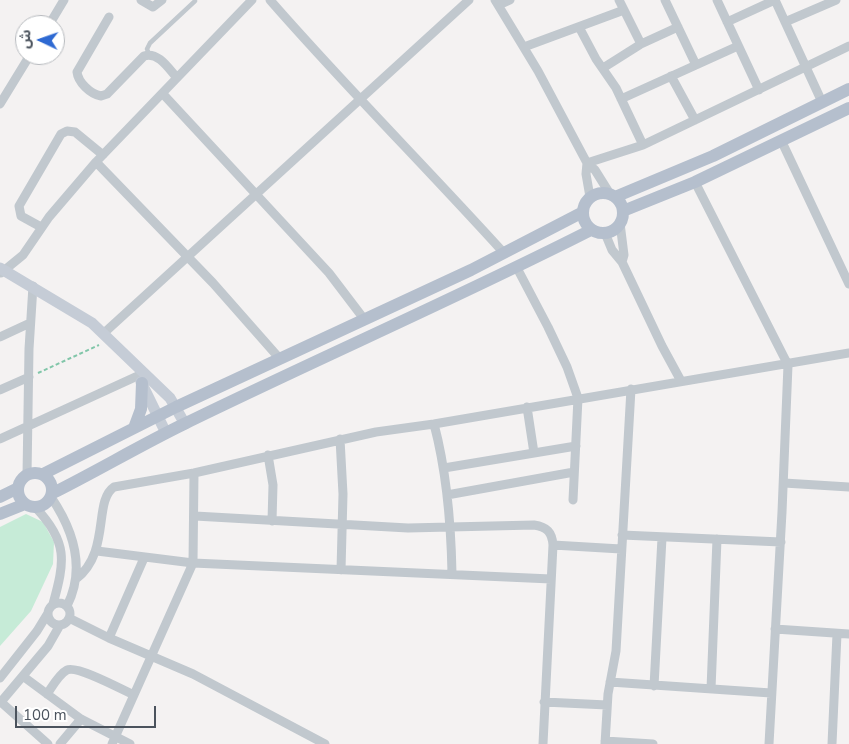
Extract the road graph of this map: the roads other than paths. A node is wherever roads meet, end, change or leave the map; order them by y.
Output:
1 (64, 0) edge
2 (141, 0) edge
3 (162, 0) edge
4 (252, 0) edge
5 (270, 0) edge
6 (469, 0) edge
7 (510, 0) edge
8 (619, 0) edge
9 (665, 0) edge
10 (717, 0) edge
11 (775, 0) edge
12 (834, 0) edge
13 (195, 1) edge
14 (497, 3) edge
15 (624, 10) junction
16 (55, 15) edge
17 (109, 17) dead end
18 (727, 22) junction
19 (785, 22) junction
20 (579, 27) junction
21 (678, 27) junction
22 (641, 44) junction
23 (738, 46) junction
24 (849, 46) edge
25 (524, 47) junction
26 (149, 54) junction
27 (24, 65) edge
28 (696, 65) junction
29 (806, 67) junction
30 (603, 68) junction
31 (671, 76) junction
32 (177, 78) junction
33 (758, 90) junction
34 (849, 90) edge
35 (163, 94) junction
36 (358, 99) junction
37 (621, 99) junction
38 (822, 102) junction
39 (0, 104) edge
40 (849, 108) edge
41 (695, 120) junction
42 (781, 140) junction
43 (643, 144) junction
44 (103, 155) junction
45 (96, 162) junction
46 (587, 164) junction
47 (695, 182) junction
48 (256, 193) junction
49 (613, 195) junction
50 (590, 197) junction
51 (582, 212) junction
52 (622, 217) junction
53 (41, 227) junction
54 (591, 230) junction
55 (605, 233) junction
56 (502, 252) junction
57 (187, 256) junction
58 (622, 262) junction
59 (517, 268) junction
60 (2, 271) edge
61 (849, 284) edge
62 (33, 286) junction
63 (364, 319) junction
64 (30, 324) junction
65 (108, 336) junction
66 (0, 337) edge
67 (849, 353) edge
68 (280, 359) junction
69 (788, 365) junction
70 (29, 377) junction
71 (141, 377) junction
72 (682, 381) junction
73 (631, 389) junction
74 (0, 390) edge
75 (578, 398) junction
76 (528, 406) junction
77 (176, 407) junction
78 (158, 416) junction
79 (184, 424) junction
80 (434, 424) junction
81 (27, 425) junction
82 (134, 428) junction
83 (166, 433) junction
84 (0, 439) edge
85 (340, 439) junction
86 (576, 446) junction
87 (534, 453) junction
88 (268, 455) junction
89 (444, 468) junction
90 (574, 472) junction
91 (194, 473) junction
92 (43, 474) junction
93 (27, 475) junction
94 (784, 484) junction
95 (849, 487) edge
96 (18, 488) junction
97 (52, 495) junction
98 (447, 495) junction
99 (0, 497) edge
100 (573, 500) dead end
101 (31, 506) junction
102 (0, 514) edge
103 (195, 516) junction
104 (272, 521) junction
105 (342, 525) junction
106 (450, 528) junction
107 (622, 535) junction
108 (662, 538) junction
109 (718, 539) junction
110 (781, 542) junction
111 (553, 546) junction
112 (621, 549) junction
113 (97, 551) junction
114 (144, 558) junction
115 (194, 563) junction
116 (341, 570) junction
117 (452, 573) junction
118 (76, 579) junction
119 (551, 579) junction
120 (53, 604) junction
121 (67, 606) junction
122 (48, 613) junction
123 (70, 618) junction
124 (60, 625) junction
125 (775, 629) junction
126 (837, 634) junction
127 (849, 634) edge
128 (109, 638) junction
129 (152, 655) junction
130 (24, 676) junction
131 (0, 678) edge
132 (610, 682) junction
133 (654, 686) junction
134 (711, 689) junction
135 (771, 692) junction
136 (47, 694) junction
137 (134, 695) junction
138 (0, 702) edge
139 (544, 702) junction
140 (607, 705) junction
141 (81, 719) junction
142 (113, 741) edge
143 (605, 742) edge
144 (48, 744) edge
145 (60, 744) edge
146 (130, 744) edge
147 (325, 744) edge
148 (543, 744) edge
149 (653, 744) edge
150 (769, 744) edge
151 (832, 744) edge

1 - 16 street
2 - 3 street
4 - 32 street
5 - 36 street
6 - 36 street
7 - 14 street
8 - 15 street
9 - 21 street
10 - 18 street
11 - 18 street
11 - 19 street
12 - 19 street
13 - 26 lane
14 - 25 street
15 - 20 street
15 - 22 street
17 - 26 street
18 - 23 street
19 - 29 street
20 - 25 street
20 - 30 street
21 - 22 street
21 - 28 street
22 - 30 street
23 - 28 street
23 - 33 street
24 - 29 street
25 - 46 street
26 - 32 street
27 - 39 street
28 - 31 street
29 - 33 street
29 - 38 street
30 - 37 street
31 - 37 street
31 - 41 street
32 - 35 street
33 - 41 street
34 - 38 main road
35 - 44 street
35 - 48 street
36 - 48 street
36 - 56 street
37 - 43 street
38 - 49 main road
40 - 42 main road
41 - 43 street
42 - 47 main road
42 - 61 street
43 - 46 street
44 - 45 street
44 - 53 street
45 - 53 street
45 - 57 street
46 - 49 street
46 - 50 street
47 - 52 main road
47 - 69 street
48 - 57 street
48 - 63 street
49 - 50 main road
49 - 52 main road
50 - 51 main road
51 - 54 main road
51 - 56 main road
52 - 55 main road
52 - 58 street
53 - 60 street
54 - 55 main road
54 - 59 main road
55 - 58 street
56 - 63 main road
57 - 65 street
57 - 68 street
58 - 72 street
59 - 75 street
59 - 79 main road
60 - 62 main road
62 - 64 street
62 - 65 main road
63 - 68 main road
64 - 66 street
64 - 70 street
65 - 71 main road
67 - 69 street
68 - 77 main road
69 - 72 street
69 - 94 street
70 - 74 street
70 - 81 street
71 - 77 main road
71 - 78 main road
71 - 81 street
71 - 82 main road
72 - 73 street
73 - 75 street
73 - 107 street
75 - 76 street
75 - 86 street
76 - 80 street
76 - 87 street
77 - 78 main road
77 - 79 main road
78 - 82 main road
78 - 83 main road
79 - 83 main road
80 - 85 street
80 - 89 street
81 - 84 street
81 - 93 street
82 - 92 main road
83 - 97 main road
85 - 88 street
85 - 105 street
86 - 87 street
86 - 90 street
87 - 89 street
88 - 91 street
88 - 104 street
89 - 98 street
90 - 98 street
90 - 100 street
91 - 103 street
91 - 113 street
92 - 93 main road
92 - 97 main road
93 - 96 main road
94 - 95 street
94 - 110 street
96 - 99 main road
96 - 101 main road
97 - 101 main road
97 - 118 street
98 - 106 street
101 - 102 main road
101 - 120 street
103 - 104 street
103 - 115 street
104 - 105 street
105 - 106 street
105 - 116 street
106 - 111 street
106 - 117 street
107 - 108 street
107 - 112 street
108 - 109 street
108 - 133 street
109 - 110 street
109 - 134 street
110 - 125 street
111 - 112 street
111 - 119 street
112 - 132 street
113 - 114 street
113 - 118 street
114 - 115 street
114 - 128 street
115 - 116 street
115 - 129 street
116 - 117 street
117 - 119 street
118 - 121 street
119 - 139 street
120 - 121 street
120 - 122 street
121 - 123 street
122 - 124 street
122 - 131 street
123 - 124 street
123 - 128 street
124 - 130 street
125 - 126 street
125 - 135 street
126 - 127 street
126 - 151 street
128 - 129 street
129 - 137 street
129 - 147 street
130 - 136 street
130 - 138 street
132 - 133 street
132 - 140 street
133 - 134 street
134 - 135 street
135 - 150 street
136 - 137 street
136 - 141 street
137 - 142 street
138 - 144 street
139 - 140 street
139 - 148 street
140 - 143 street
141 - 142 street
141 - 145 street
142 - 146 street
143 - 149 street

